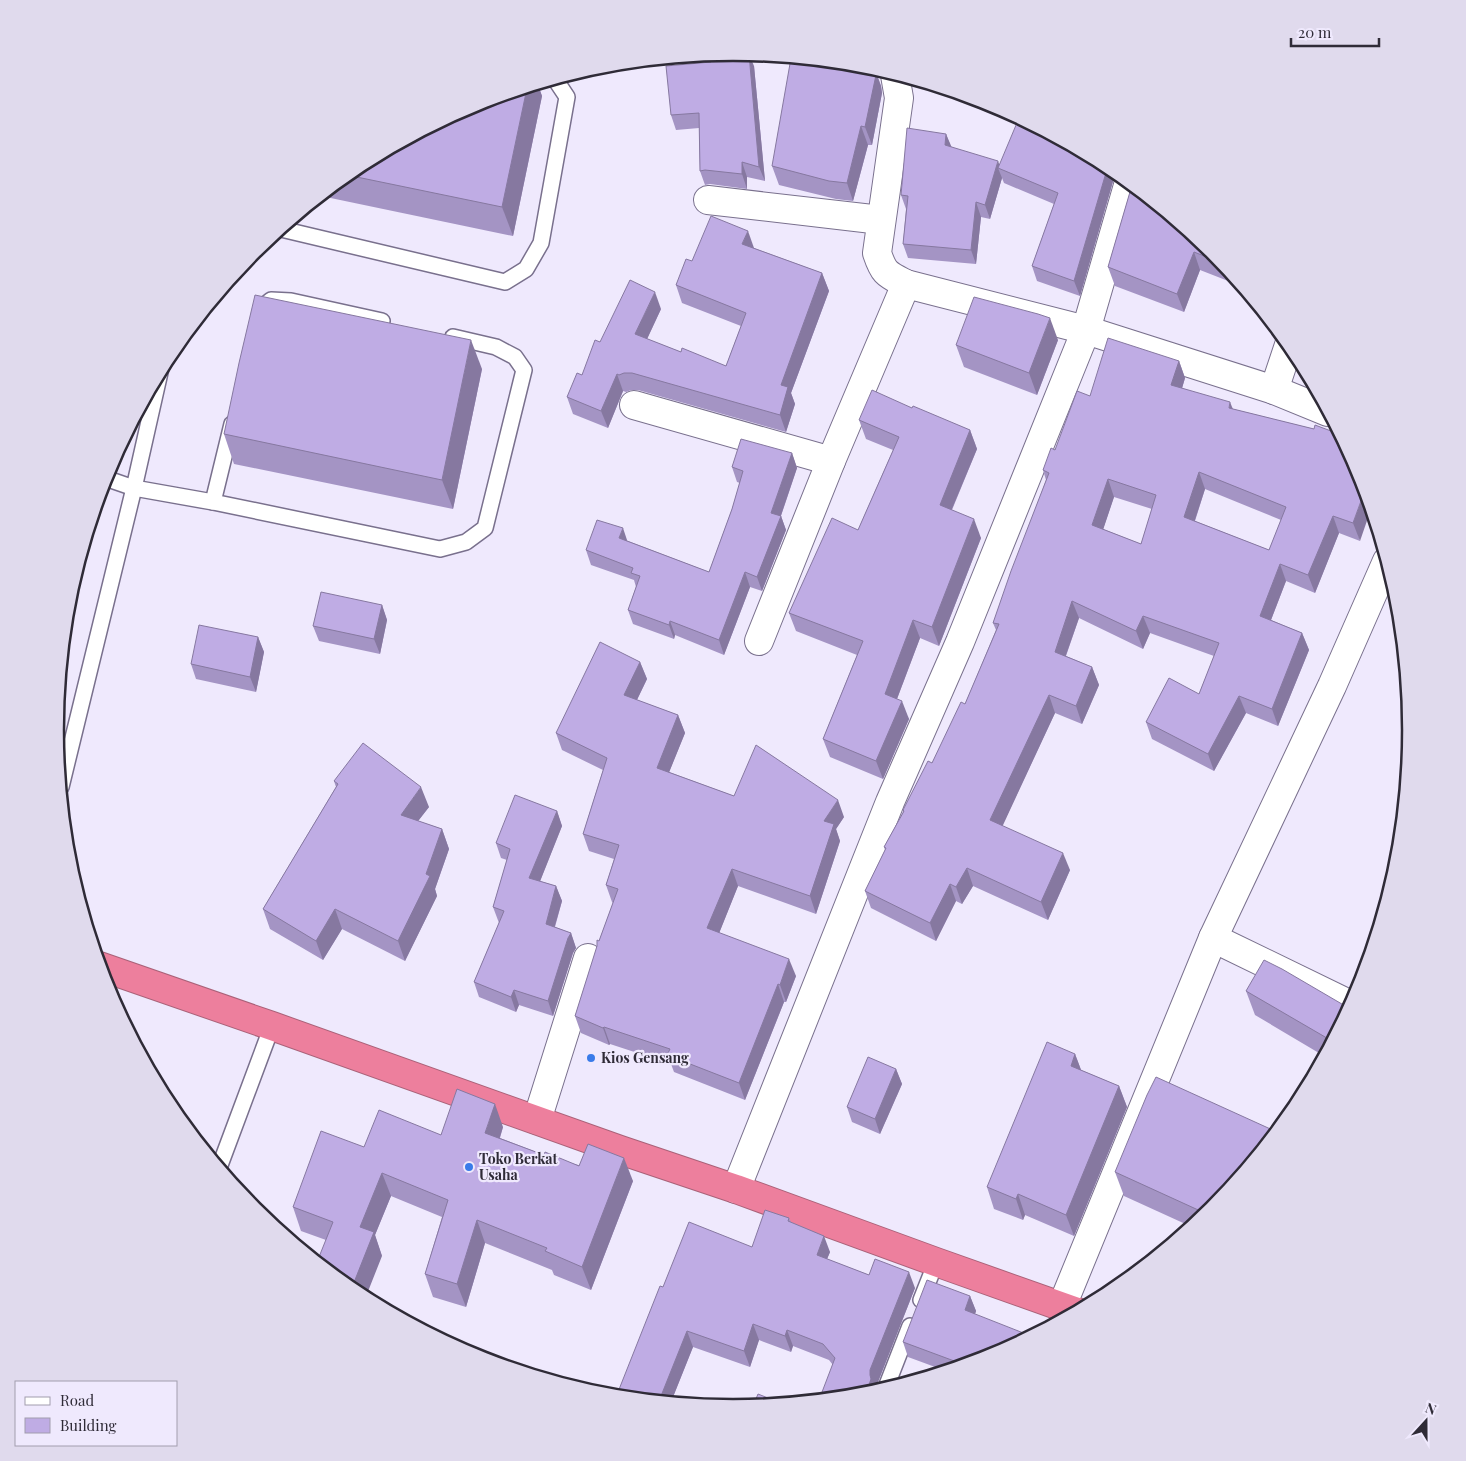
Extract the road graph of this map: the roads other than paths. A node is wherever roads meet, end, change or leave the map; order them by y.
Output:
1 (896, 82) edge
2 (559, 84) edge
3 (1127, 190) edge
4 (708, 200) dead end
5 (881, 220) junction
6 (289, 230) edge
7 (906, 284) junction
8 (259, 312) edge
9 (394, 324) edge
10 (1086, 330) junction
11 (440, 335) edge
12 (1286, 355) edge
13 (157, 390) edge
14 (1274, 390) junction
15 (634, 406) dead end
16 (236, 407) edge
17 (1320, 409) edge
18 (832, 461) junction
19 (112, 481) edge
20 (134, 488) junction
21 (213, 502) junction
22 (1382, 572) edge
23 (759, 641) dead end
24 (65, 771) edge
25 (1213, 938) junction
26 (588, 958) dead end
27 (108, 969) edge
28 (1344, 1002) edge
29 (272, 1026) junction
30 (537, 1120) junction
31 (221, 1162) edge
32 (736, 1189) junction
33 (936, 1262) junction
34 (1069, 1309) edge
35 (887, 1381) edge

1 - 5 street
2 - 6 lane
3 - 10 street
4 - 5 street
5 - 7 street
7 - 10 street
7 - 18 street
8 - 9 lane
10 - 14 street
10 - 32 street
11 - 21 lane
12 - 14 street
13 - 20 lane
14 - 17 street
15 - 18 street
16 - 21 lane
18 - 23 street
19 - 20 lane
20 - 21 lane
20 - 24 lane
22 - 25 street
25 - 28 street
25 - 34 street
26 - 30 street
27 - 29 highway
29 - 30 highway
29 - 31 lane
30 - 32 highway
32 - 33 highway
33 - 34 highway
33 - 35 lane

